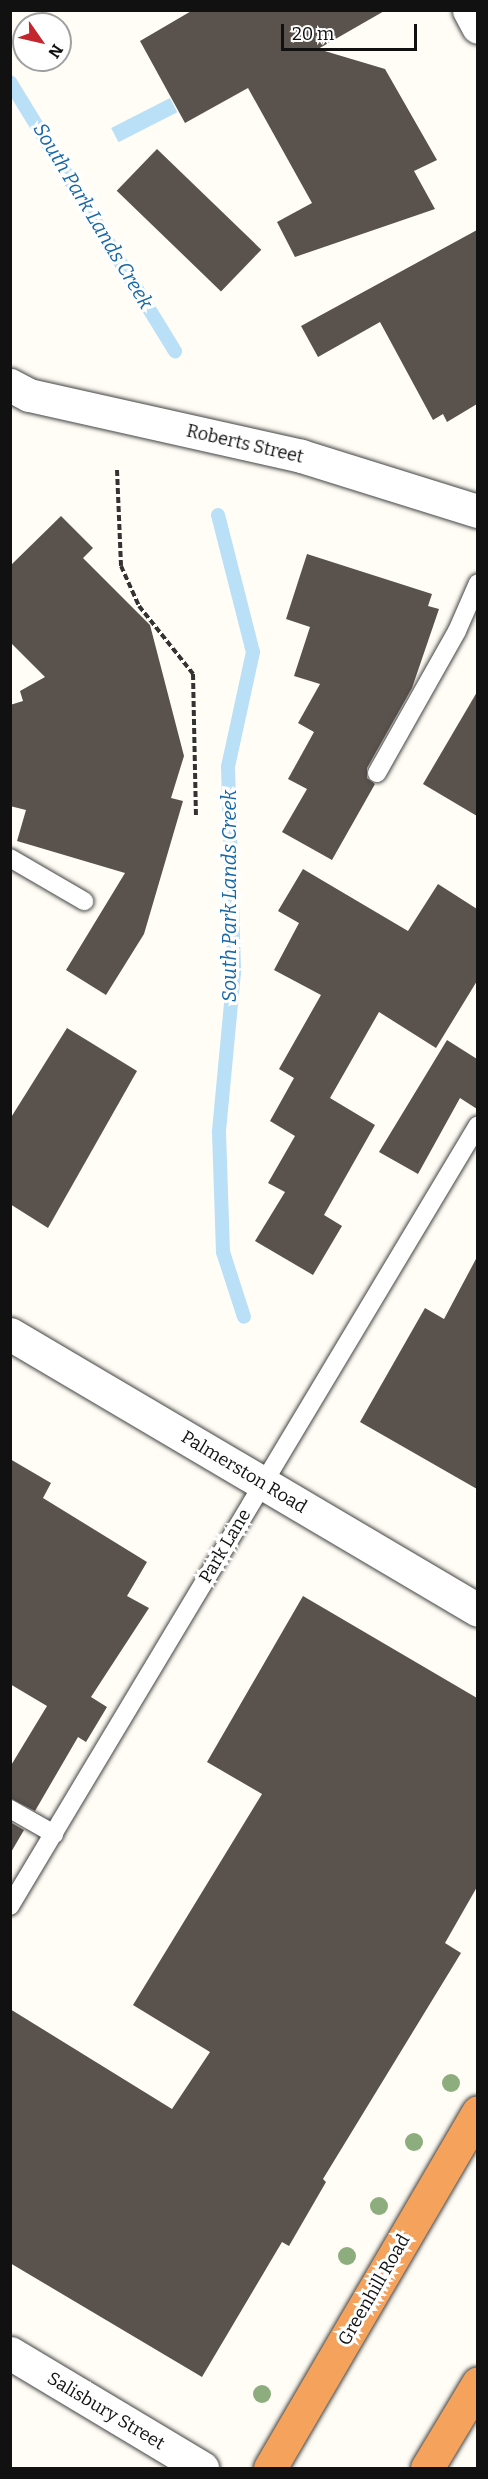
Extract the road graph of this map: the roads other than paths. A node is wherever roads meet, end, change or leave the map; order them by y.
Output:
1 (469, 10) edge
2 (477, 27) edge
3 (10, 385) edge
4 (477, 511) edge
5 (477, 583) edge
6 (377, 773) dead end
7 (10, 858) edge
8 (84, 901) dead end
9 (477, 1125) edge
10 (10, 1334) edge
11 (263, 1483) junction
12 (477, 1610) edge
13 (10, 1809) edge
14 (54, 1834) junction
15 (10, 1906) edge
16 (477, 2112) edge
17 (10, 2353) edge
18 (477, 2383) edge
19 (202, 2469) edge
20 (270, 2469) edge
21 (427, 2469) edge

1 - 2 street
3 - 4 street, Roberts Street
5 - 6 lane
7 - 8 lane
9 - 11 lane, Park Lane
10 - 11 street, Palmerston Road
11 - 12 street, Palmerston Road
11 - 14 lane, Park Lane
13 - 14 lane
14 - 15 lane, Park Lane
16 - 20 highway, Greenhill Road
17 - 19 street, Salisbury Street
18 - 21 highway

